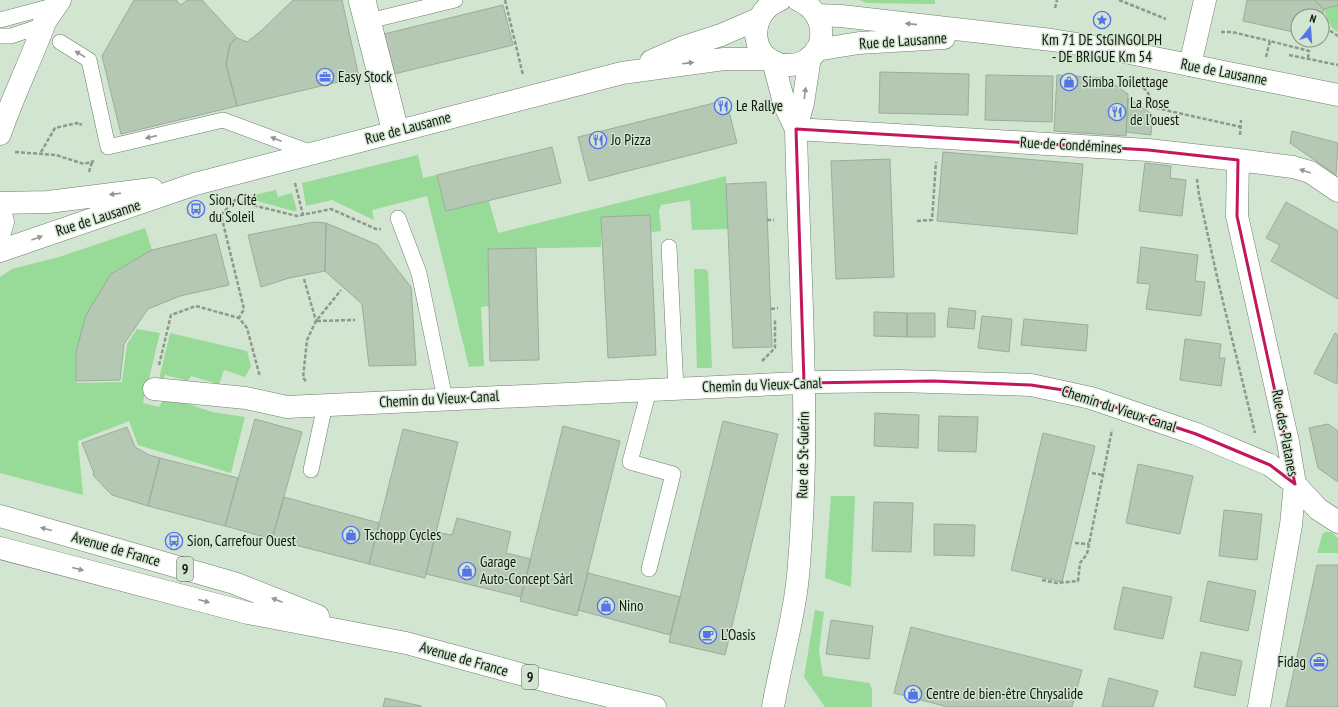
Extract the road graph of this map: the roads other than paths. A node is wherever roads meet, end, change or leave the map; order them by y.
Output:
1 (356, 0) edge
2 (368, 0) edge
3 (455, 0) edge
4 (1205, 0) edge
5 (58, 3) edge
6 (814, 5) edge
7 (768, 7) edge
8 (0, 20) edge
9 (373, 20) junction
10 (44, 25) junction
11 (991, 34) junction
12 (0, 36) edge
13 (60, 42) dead end
14 (813, 54) junction
15 (771, 60) junction
16 (1190, 65) junction
17 (622, 73) junction
18 (0, 93) edge
19 (1338, 95) edge
20 (796, 129) junction
21 (396, 131) junction
22 (6, 142) edge
23 (312, 153) junction
24 (1238, 160) junction
25 (195, 184) junction
26 (1338, 191) edge
27 (0, 203) edge
28 (0, 210) edge
29 (400, 225) road end
30 (0, 232) edge
31 (669, 247) dead end
32 (0, 251) edge
33 (804, 383) junction
34 (154, 389) road end
35 (676, 389) junction
36 (648, 390) junction
37 (445, 399) junction
38 (326, 405) junction
39 (312, 470) dead end
40 (1295, 484) junction
41 (0, 516) edge
42 (1338, 522) edge
43 (0, 548) edge
44 (649, 569) dead end
45 (366, 634) junction
46 (655, 707) edge
47 (773, 707) edge
48 (1259, 707) edge

1 - 21 lane
2 - 9 lane
3 - 9 lane
4 - 16 street
5 - 8 lane
5 - 10 street
11 -> 6 street, Rue de Lausanne
6 - 14 street, Rue de St-Guérin
7 - 15 street
7 - 17 street, Rue de Lausanne
9 - 21 lane
10 - 12 lane
10 - 18 street
10 - 22 street
11 - 14 street, Rue de Lausanne
11 - 16 street, Rue de Lausanne
23 -> 13 lane
14 - 15 street, Rue de Lausanne
20 -> 14 street, Rue de St-Guérin
17 -> 15 street, Rue de Lausanne
15 - 20 street, Rue de St-Guérin
16 - 19 street, Rue de Lausanne
17 - 21 street, Rue de Lausanne
20 - 24 street, Rue de Condémines
20 - 33 street, Rue de St-Guérin
21 - 23 street, Rue de Lausanne
23 - 25 street, Rue de Lausanne
26 -> 24 street, Rue de Condémines
24 - 40 street, Rue des Platanes
25 -> 27 street, Rue de Lausanne
32 -> 25 street, Rue de Lausanne
28 - 30 street
29 - 37 lane
31 - 35 lane
33 - 35 street, Chemin du Vieux-Canal
33 - 40 street, Chemin du Vieux-Canal
33 - 47 street, Rue de St-Guérin
34 - 38 street, Chemin du Vieux-Canal
35 - 36 street, Chemin du Vieux-Canal
36 - 37 street, Chemin du Vieux-Canal
36 - 44 lane
37 - 38 street, Chemin du Vieux-Canal
38 - 39 lane
40 - 42 street, Chemin du Vieux-Canal
40 - 48 street, Rue des Platanes
45 -> 41 street, Avenue de France / 9
43 -> 45 street, Avenue de France / 9
45 - 46 street, Avenue de France / 9

